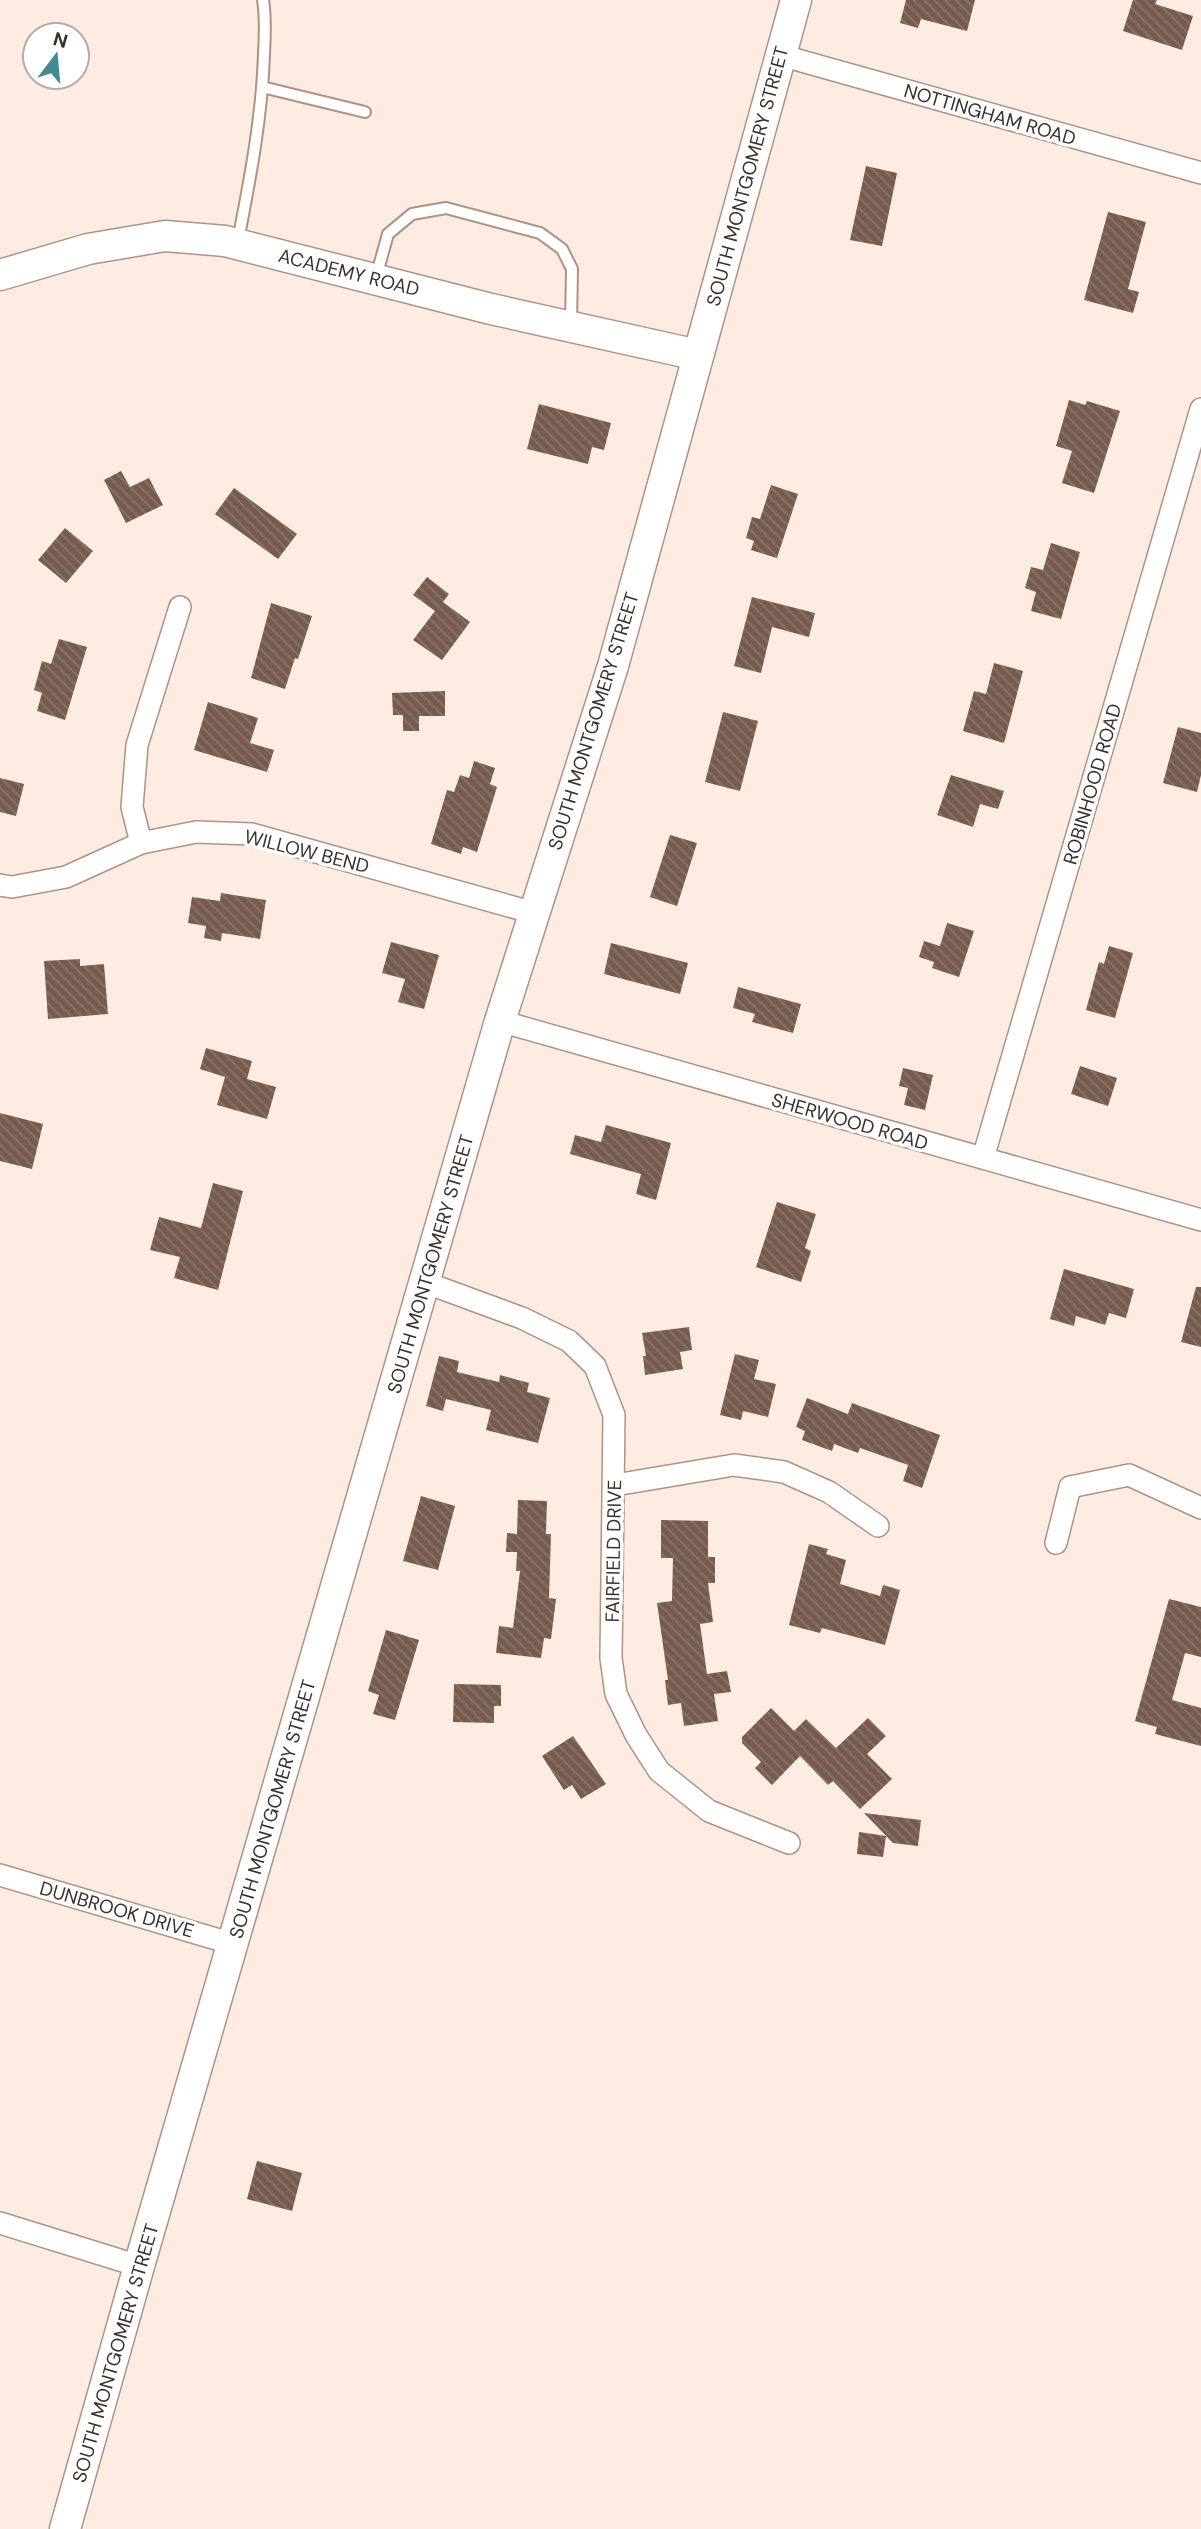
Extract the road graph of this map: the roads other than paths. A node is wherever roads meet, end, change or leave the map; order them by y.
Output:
1 (262, 0) edge
2 (272, 0) edge
3 (796, 0) edge
4 (265, 14) junction
5 (780, 55) junction
6 (262, 87) junction
7 (365, 112) dead end
8 (1201, 173) edge
9 (238, 244) junction
10 (0, 275) edge
11 (376, 279) junction
12 (571, 327) junction
13 (698, 355) junction
14 (1201, 410) edge
15 (180, 607) dead end
16 (141, 843) junction
17 (0, 885) edge
18 (534, 913) junction
19 (500, 1021) junction
20 (983, 1158) junction
21 (1201, 1220) edge
22 (424, 1282) junction
23 (615, 1485) junction
24 (1201, 1508) edge
25 (878, 1526) dead end
26 (1056, 1543) dead end
27 (789, 1843) dead end
28 (0, 1875) edge
29 (233, 1944) junction
30 (0, 2223) edge
31 (139, 2266) junction
32 (65, 2529) edge

1 - 4 lane
2 - 4 lane
3 - 5 street, SOUTH MONTGOMERY STREET
4 - 6 lane
5 - 8 street, NOTTINGHAM ROAD
5 - 13 street, SOUTH MONTGOMERY STREET
6 - 7 lane
6 - 9 lane
9 - 10 street, ACADEMY ROAD
9 - 11 street, ACADEMY ROAD
11 - 12 street, ACADEMY ROAD
11 - 12 lane
12 - 13 street, ACADEMY ROAD
13 - 18 street, SOUTH MONTGOMERY STREET
14 - 20 street, ROBINHOOD ROAD
15 - 16 street
16 - 17 street, WILLOW BEND
16 - 18 street, WILLOW BEND
18 - 19 street, SOUTH MONTGOMERY STREET
19 - 20 street, SHERWOOD ROAD
19 - 22 street, SOUTH MONTGOMERY STREET
20 - 21 street, SHERWOOD ROAD
22 - 23 street, FAIRFIELD DRIVE
22 - 29 street, SOUTH MONTGOMERY STREET
23 - 25 street
23 - 27 street, FAIRFIELD DRIVE
24 - 26 street
28 - 29 street, DUNBROOK DRIVE
29 - 31 street, SOUTH MONTGOMERY STREET
30 - 31 street
31 - 32 street, SOUTH MONTGOMERY STREET

